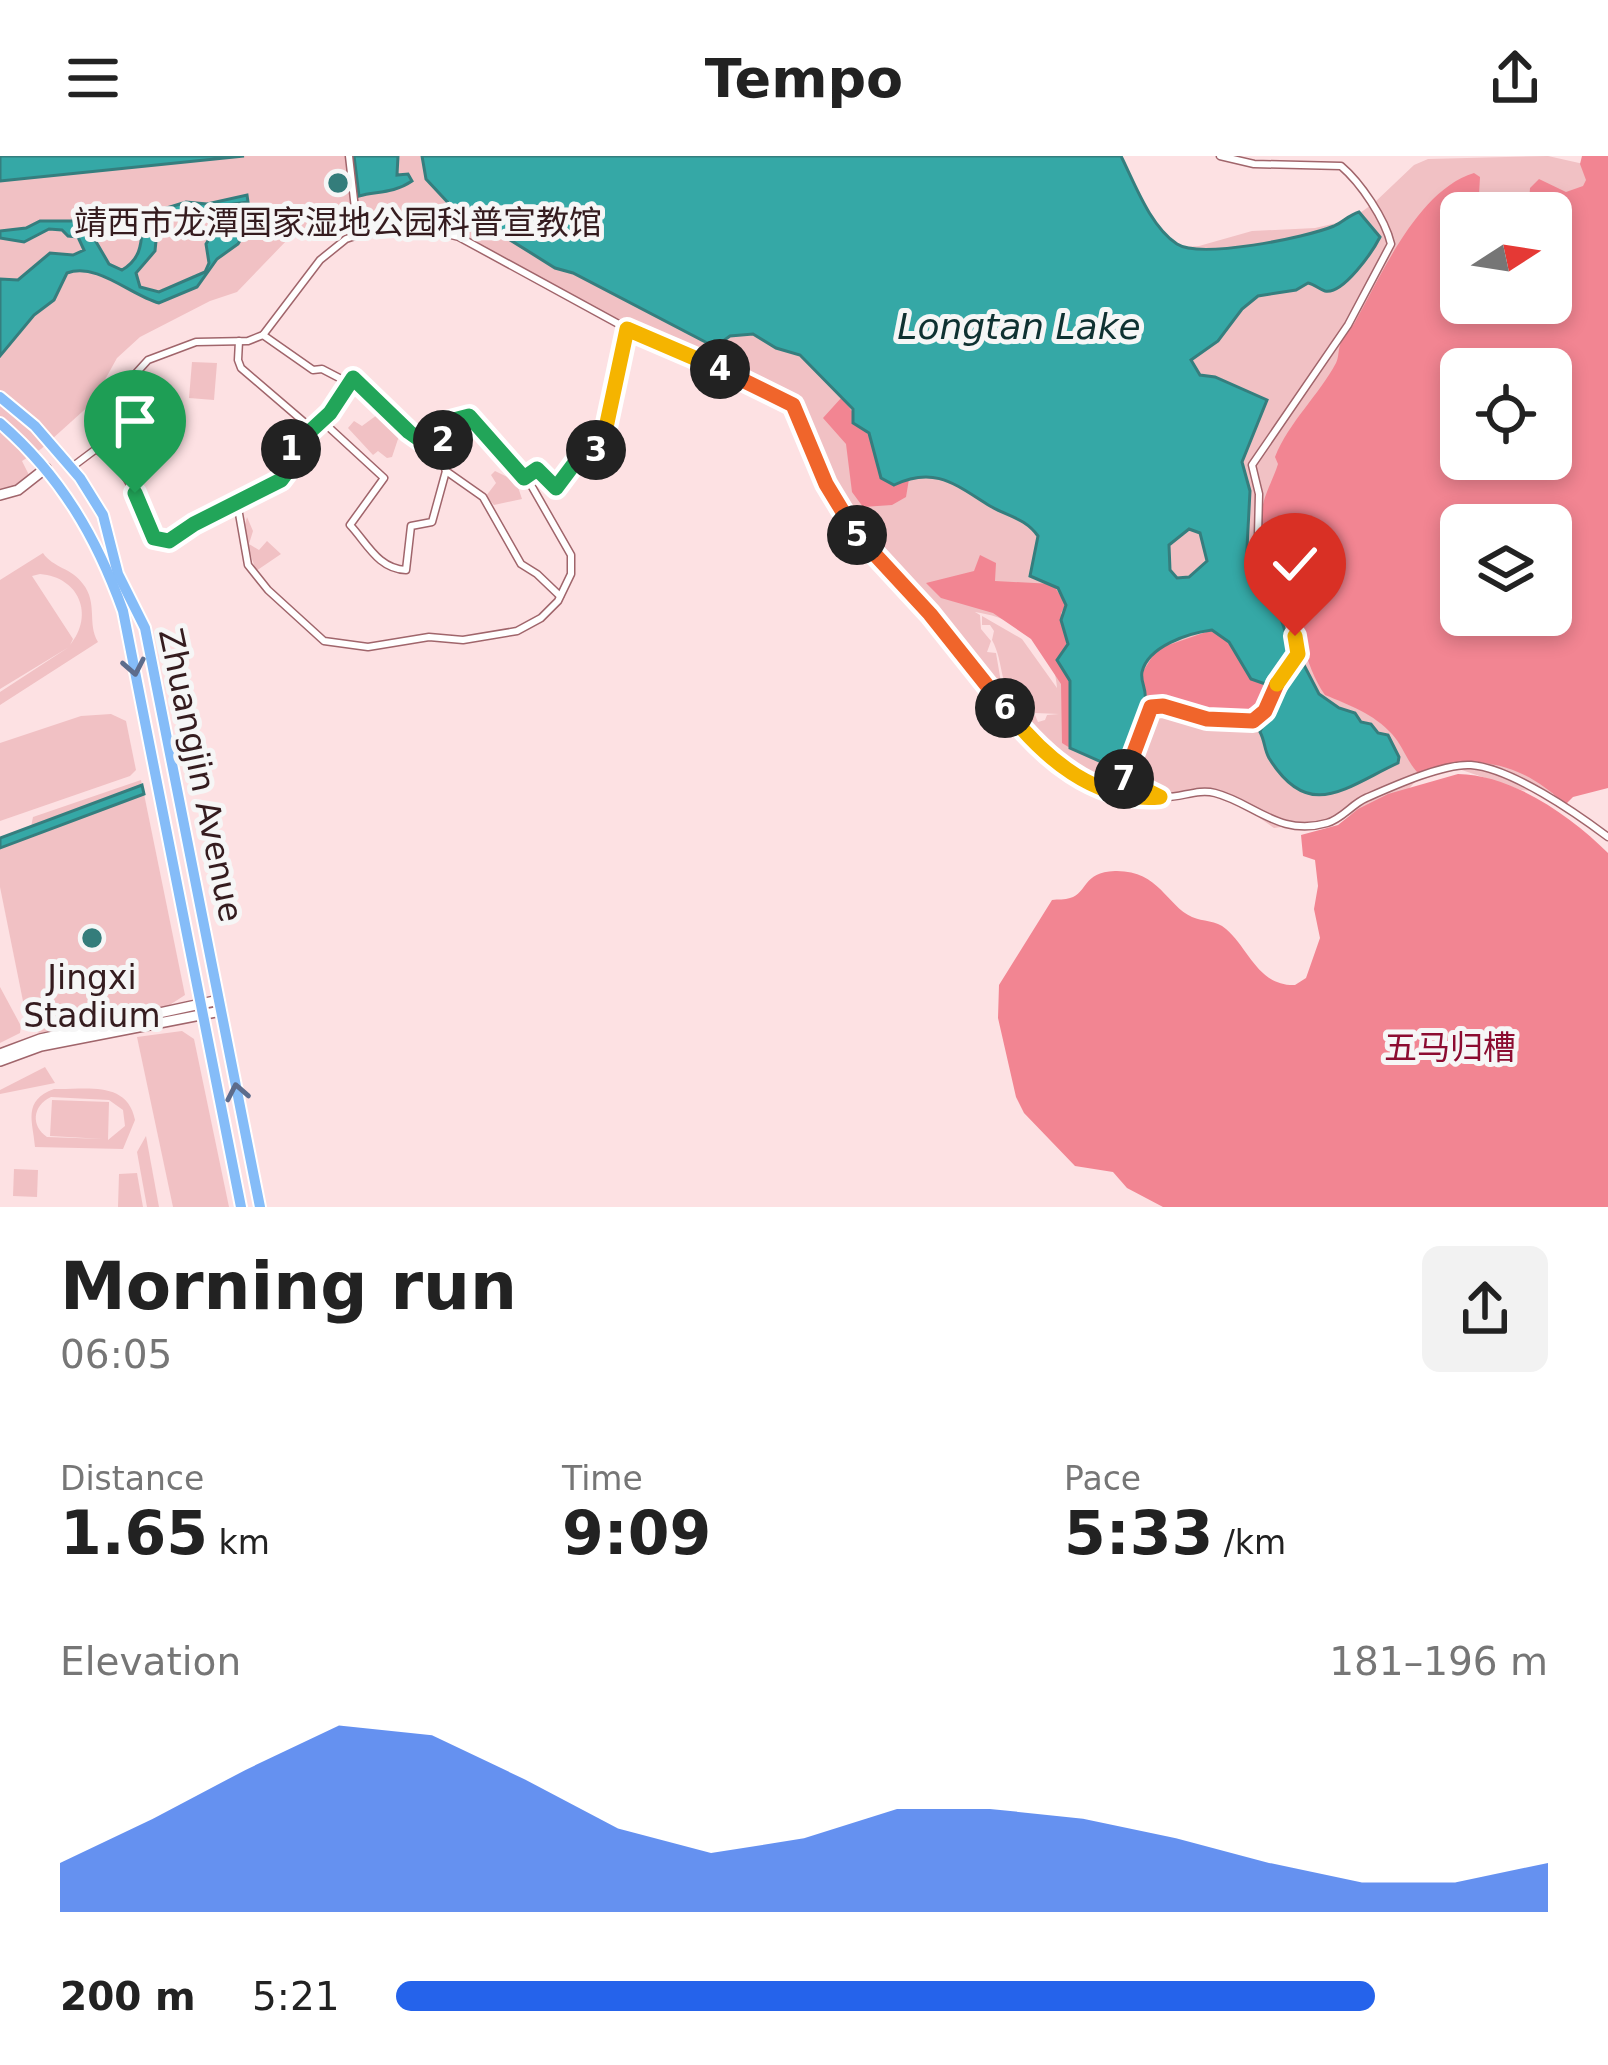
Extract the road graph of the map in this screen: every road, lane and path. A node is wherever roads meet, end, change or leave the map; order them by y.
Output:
1 (349, 156) edge
2 (1220, 156) edge
3 (358, 235) junction
4 (627, 329) junction
5 (263, 335) junction
6 (239, 341) junction
7 (347, 382) junction
8 (0, 397) edge
9 (322, 421) junction
10 (0, 423) edge
11 (310, 428) junction
12 (96, 448) junction
13 (440, 454) junction
14 (72, 467) junction
15 (46, 468) junction
16 (446, 471) junction
17 (524, 478) junction
18 (0, 495) edge
19 (232, 506) junction
20 (560, 596) junction
21 (1160, 797) junction
22 (1608, 837) edge
23 (220, 1006) junction
24 (202, 1010) junction
25 (0, 1057) edge
26 (241, 1207) edge
27 (260, 1207) edge

1 - 3 street
2 - 21 street
3 - 4 street
3 - 5 street
4 - 17 street
4 - 21 street
5 - 6 street
5 - 7 street
6 - 11 street
6 - 12 street
7 - 9 street
7 - 13 street
8 - 14 main road, Zhuangjin Avenue
9 - 11 street
9 - 16 street
10 - 15 main road, Zhuangjin Avenue
11 - 19 street
12 - 14 street
12 - 19 street
13 - 16 street
13 - 17 street
14 - 23 main road, Zhuangjin Avenue
15 - 18 main road
15 -> 24 main road, Zhuangjin Avenue
16 - 20 street
17 - 20 street
19 - 20 street
21 - 22 street
23 - 24 main road
27 -> 23 main road, Zhuangjin Avenue
24 - 25 main road
24 - 26 main road, Zhuangjin Avenue

